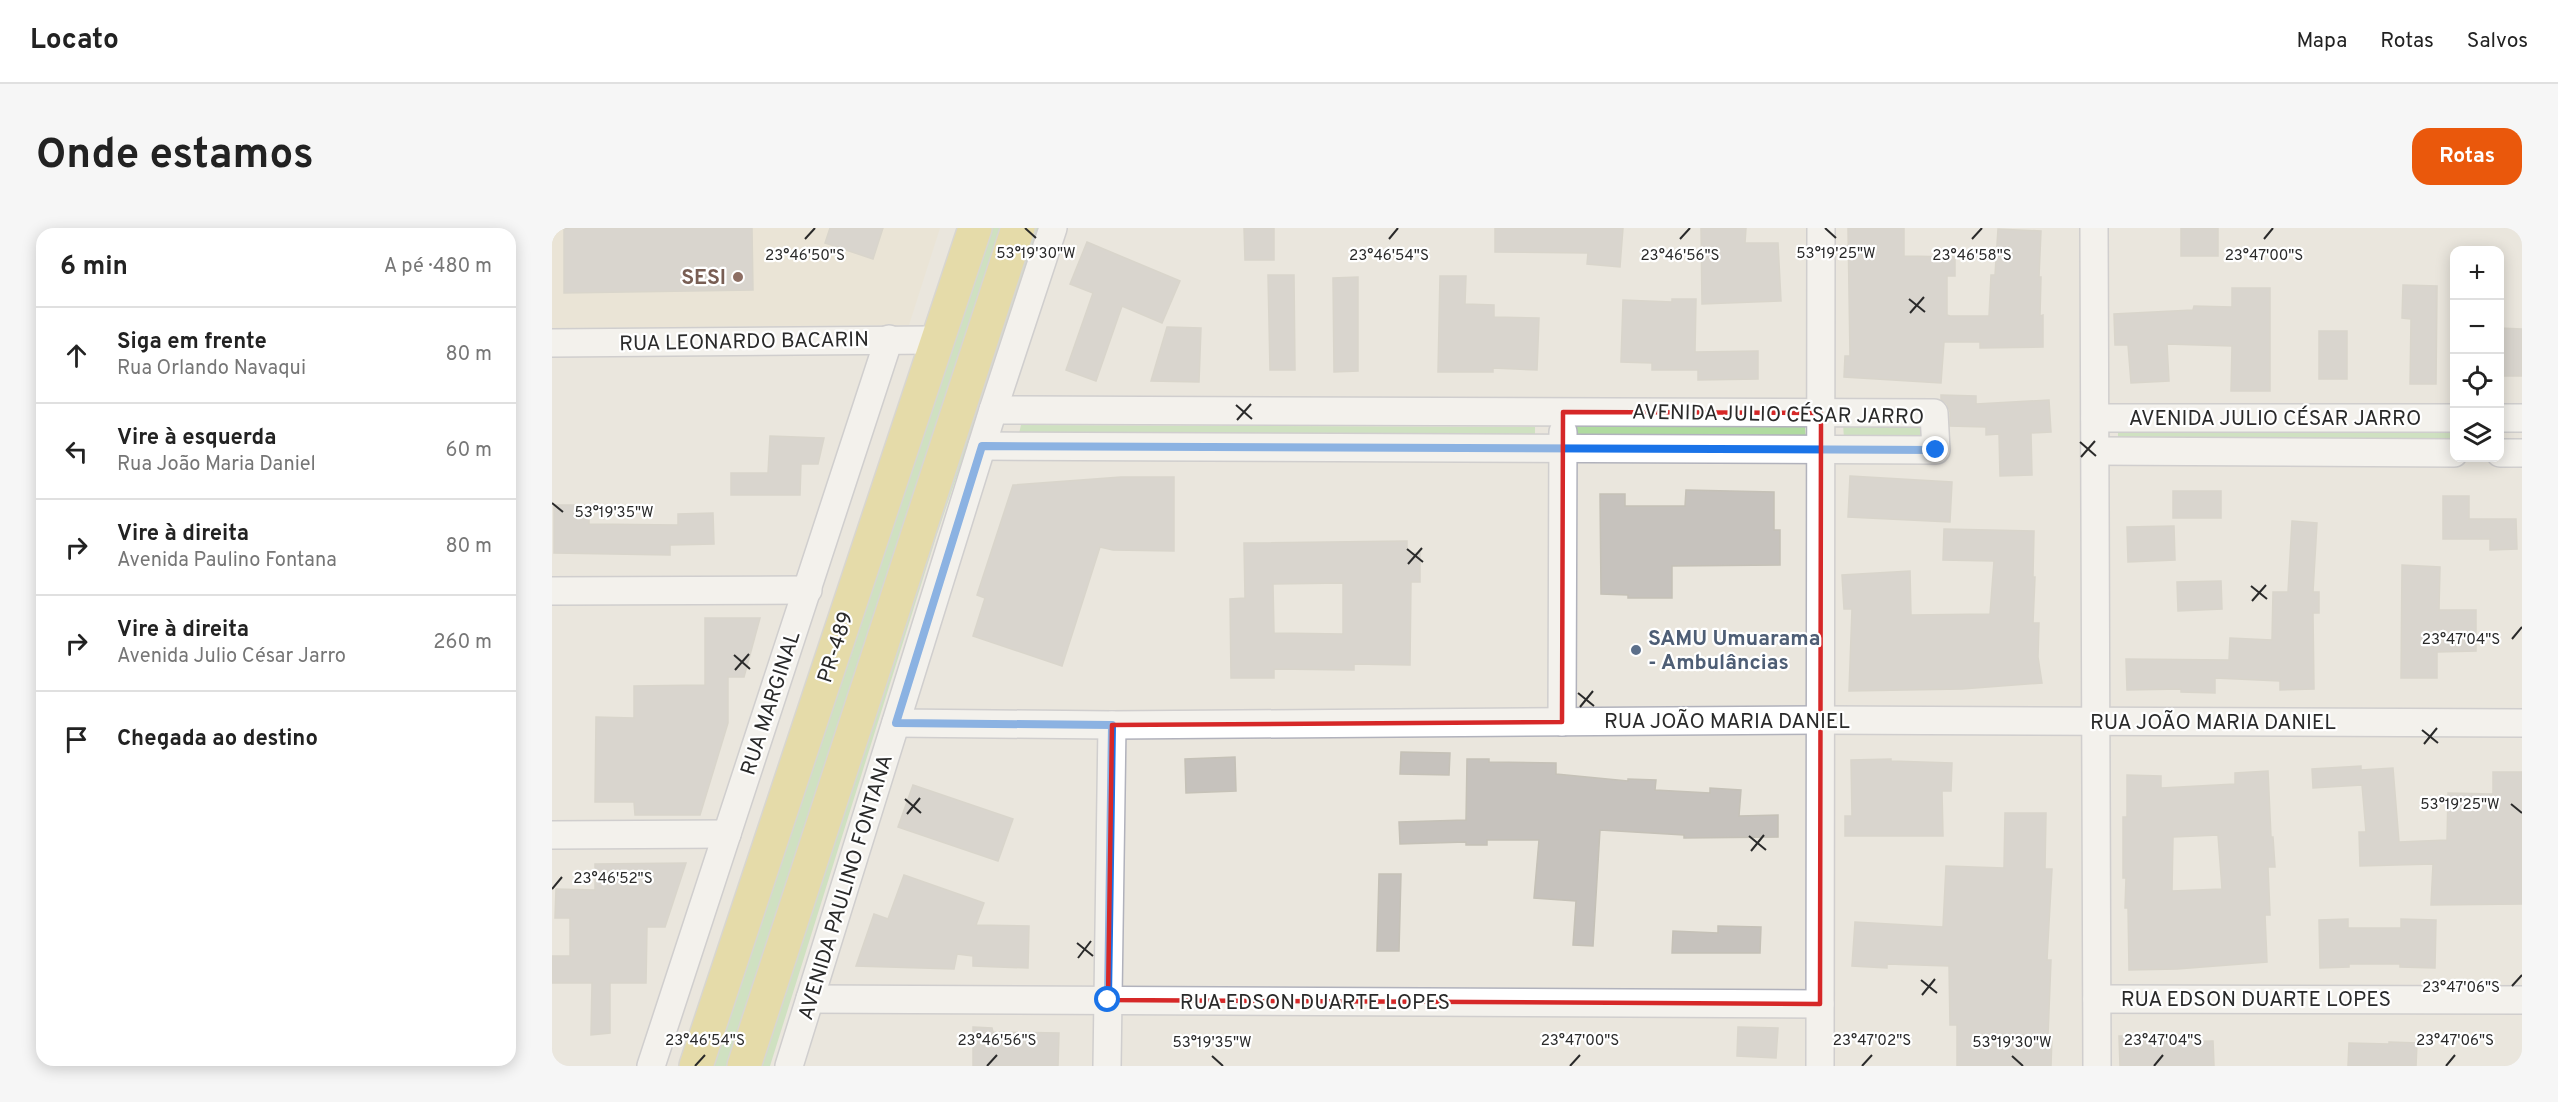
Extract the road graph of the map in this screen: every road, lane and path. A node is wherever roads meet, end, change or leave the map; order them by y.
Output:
1 (975, 228) edge
2 (1018, 228) edge
3 (1053, 228) edge
4 (1821, 228) edge
5 (2094, 228) edge
6 (889, 339) junction
7 (936, 340) junction
8 (552, 343) edge
9 (993, 410) junction
10 (1563, 412) junction
11 (1821, 413) junction
12 (2095, 418) junction
13 (2450, 418) edge
14 (2504, 418) edge
15 (2522, 418) edge
16 (982, 446) junction
17 (1563, 448) junction
18 (1821, 451) junction
19 (2095, 451) junction
20 (2450, 453) edge
21 (2504, 453) edge
22 (2522, 453) edge
23 (808, 590) junction
24 (552, 591) edge
25 (1821, 720) junction
26 (1562, 722) junction
27 (2096, 722) junction
28 (896, 723) junction
29 (2522, 723) edge
30 (1112, 725) junction
31 (727, 834) junction
32 (552, 835) edge
33 (810, 999) junction
34 (2097, 999) junction
35 (1108, 1000) junction
36 (2522, 1000) edge
37 (1820, 1004) junction
38 (651, 1066) edge
39 (696, 1066) edge
40 (744, 1066) edge
41 (789, 1066) edge
42 (1107, 1066) edge
43 (1820, 1066) edge
44 (2097, 1066) edge

1 - 7 main road, PR-489 / PR-489
2 - 40 main road, PR-489 / PR-489
3 - 9 street, AVENIDA PAULINO FONTANA
4 - 11 street
5 - 12 street
6 - 7 street, RUA LEONARDO BACARIN
6 - 8 street, RUA LEONARDO BACARIN
6 - 23 street, RUA MARGINAL
7 - 39 main road, PR-489 / PR-489
9 - 10 street, AVENIDA JULIO CÉSAR JARRO
9 - 16 street, AVENIDA PAULINO FONTANA
10 - 11 street, AVENIDA JULIO CÉSAR JARRO
10 - 17 street
11 - 18 street
11 - 18 street, AVENIDA JULIO CÉSAR JARRO
12 - 13 street, AVENIDA JULIO CÉSAR JARRO
12 - 19 street
14 - 15 street
16 - 17 street, AVENIDA JULIO CÉSAR JARRO
16 - 28 street, AVENIDA PAULINO FONTANA
17 - 18 street, AVENIDA JULIO CÉSAR JARRO
17 - 26 street
18 - 25 street
19 - 20 street, AVENIDA JULIO CÉSAR JARRO
19 - 27 street
21 - 22 street
23 - 24 street
23 - 31 street, RUA MARGINAL
25 - 26 street, RUA JOÃO MARIA DANIEL
25 - 27 street, RUA JOÃO MARIA DANIEL
25 - 37 street
26 - 30 street, RUA JOÃO MARIA DANIEL
27 - 29 street, RUA JOÃO MARIA DANIEL
27 - 34 street
28 - 30 street, RUA JOÃO MARIA DANIEL
28 - 33 street, AVENIDA PAULINO FONTANA
30 - 35 street
31 - 32 street
31 - 38 street, RUA MARGINAL
33 - 35 street, RUA EDSON DUARTE LOPES
33 - 41 street, AVENIDA PAULINO FONTANA
34 - 36 street, RUA EDSON DUARTE LOPES
34 - 44 street
35 - 37 street, RUA EDSON DUARTE LOPES
35 - 42 street
37 - 43 street

